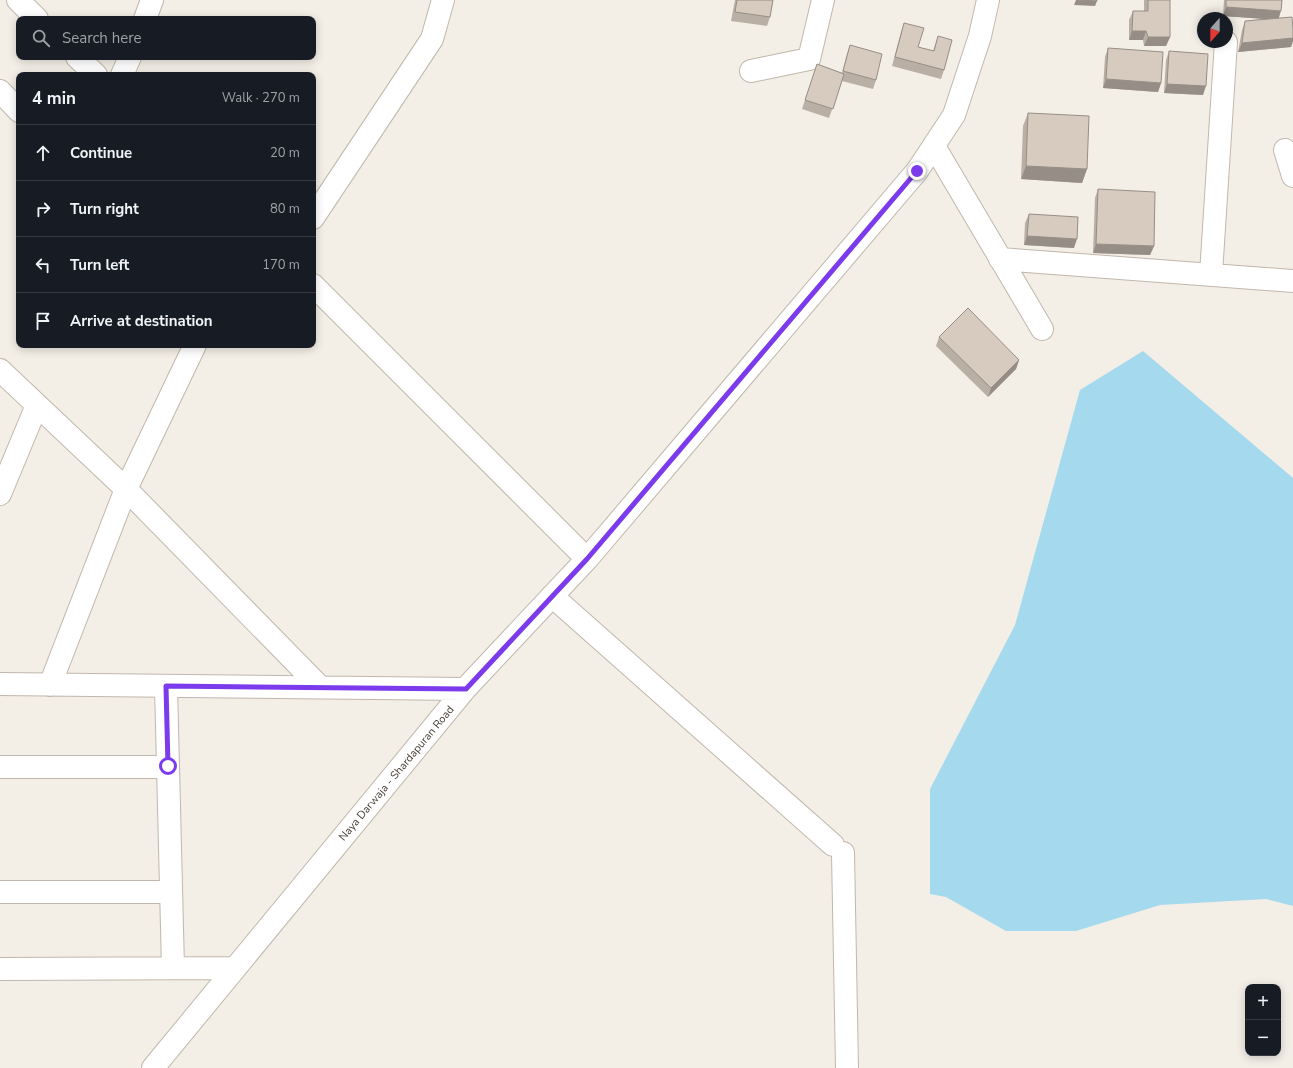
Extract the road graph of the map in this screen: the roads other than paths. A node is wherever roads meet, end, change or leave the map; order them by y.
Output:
1 (18, 0) edge
2 (152, 0) edge
3 (443, 0) edge
4 (822, 0) edge
5 (988, 0) edge
6 (34, 16) edge
7 (146, 16) edge
8 (1226, 48) edge
9 (80, 60) edge
10 (129, 60) edge
11 (751, 71) dead end
12 (93, 72) edge
13 (123, 72) edge
14 (0, 91) edge
15 (16, 108) edge
16 (934, 146) junction
17 (1285, 150) dead end
18 (1293, 176) edge
19 (316, 213) edge
20 (1000, 259) junction
21 (1211, 274) junction
22 (1293, 280) edge
23 (316, 288) edge
24 (1042, 329) dead end
25 (194, 348) edge
26 (0, 370) edge
27 (37, 405) junction
28 (126, 489) junction
29 (0, 494) edge
30 (587, 559) junction
31 (552, 596) junction
32 (0, 684) edge
33 (50, 685) junction
34 (166, 686) junction
35 (320, 687) junction
36 (466, 689) junction
37 (0, 766) edge
38 (168, 766) junction
39 (0, 892) edge
40 (170, 892) junction
41 (173, 968) junction
42 (235, 968) junction
43 (0, 969) edge
44 (152, 1068) edge
45 (847, 1068) edge

1 - 6 street
2 - 7 street
3 - 19 street
4 - 11 street
5 - 16 street, Naya Darwaja - Shardapuran Road
8 - 21 street
9 - 12 street
10 - 13 street
14 - 15 street
16 - 20 street
16 - 30 street, Naya Darwaja - Shardapuran Road
17 - 18 street
20 - 21 street
20 - 24 street
21 - 22 street
23 - 30 street
25 - 28 street
26 - 27 street
27 - 28 street
27 - 29 street
28 - 33 street
28 - 35 street
30 - 31 street, Naya Darwaja - Shardapuran Road
31 - 36 street, Naya Darwaja - Shardapuran Road
31 - 45 street
32 - 33 street
33 - 34 street
34 - 35 street
34 - 38 street
35 - 36 street
36 - 42 street, Naya Darwaja - Shardapuran Road
37 - 38 street
38 - 40 street
39 - 40 street
40 - 41 street
41 - 42 street
41 - 43 street
42 - 44 street, Naya Darwaja - Shardapuran Road

